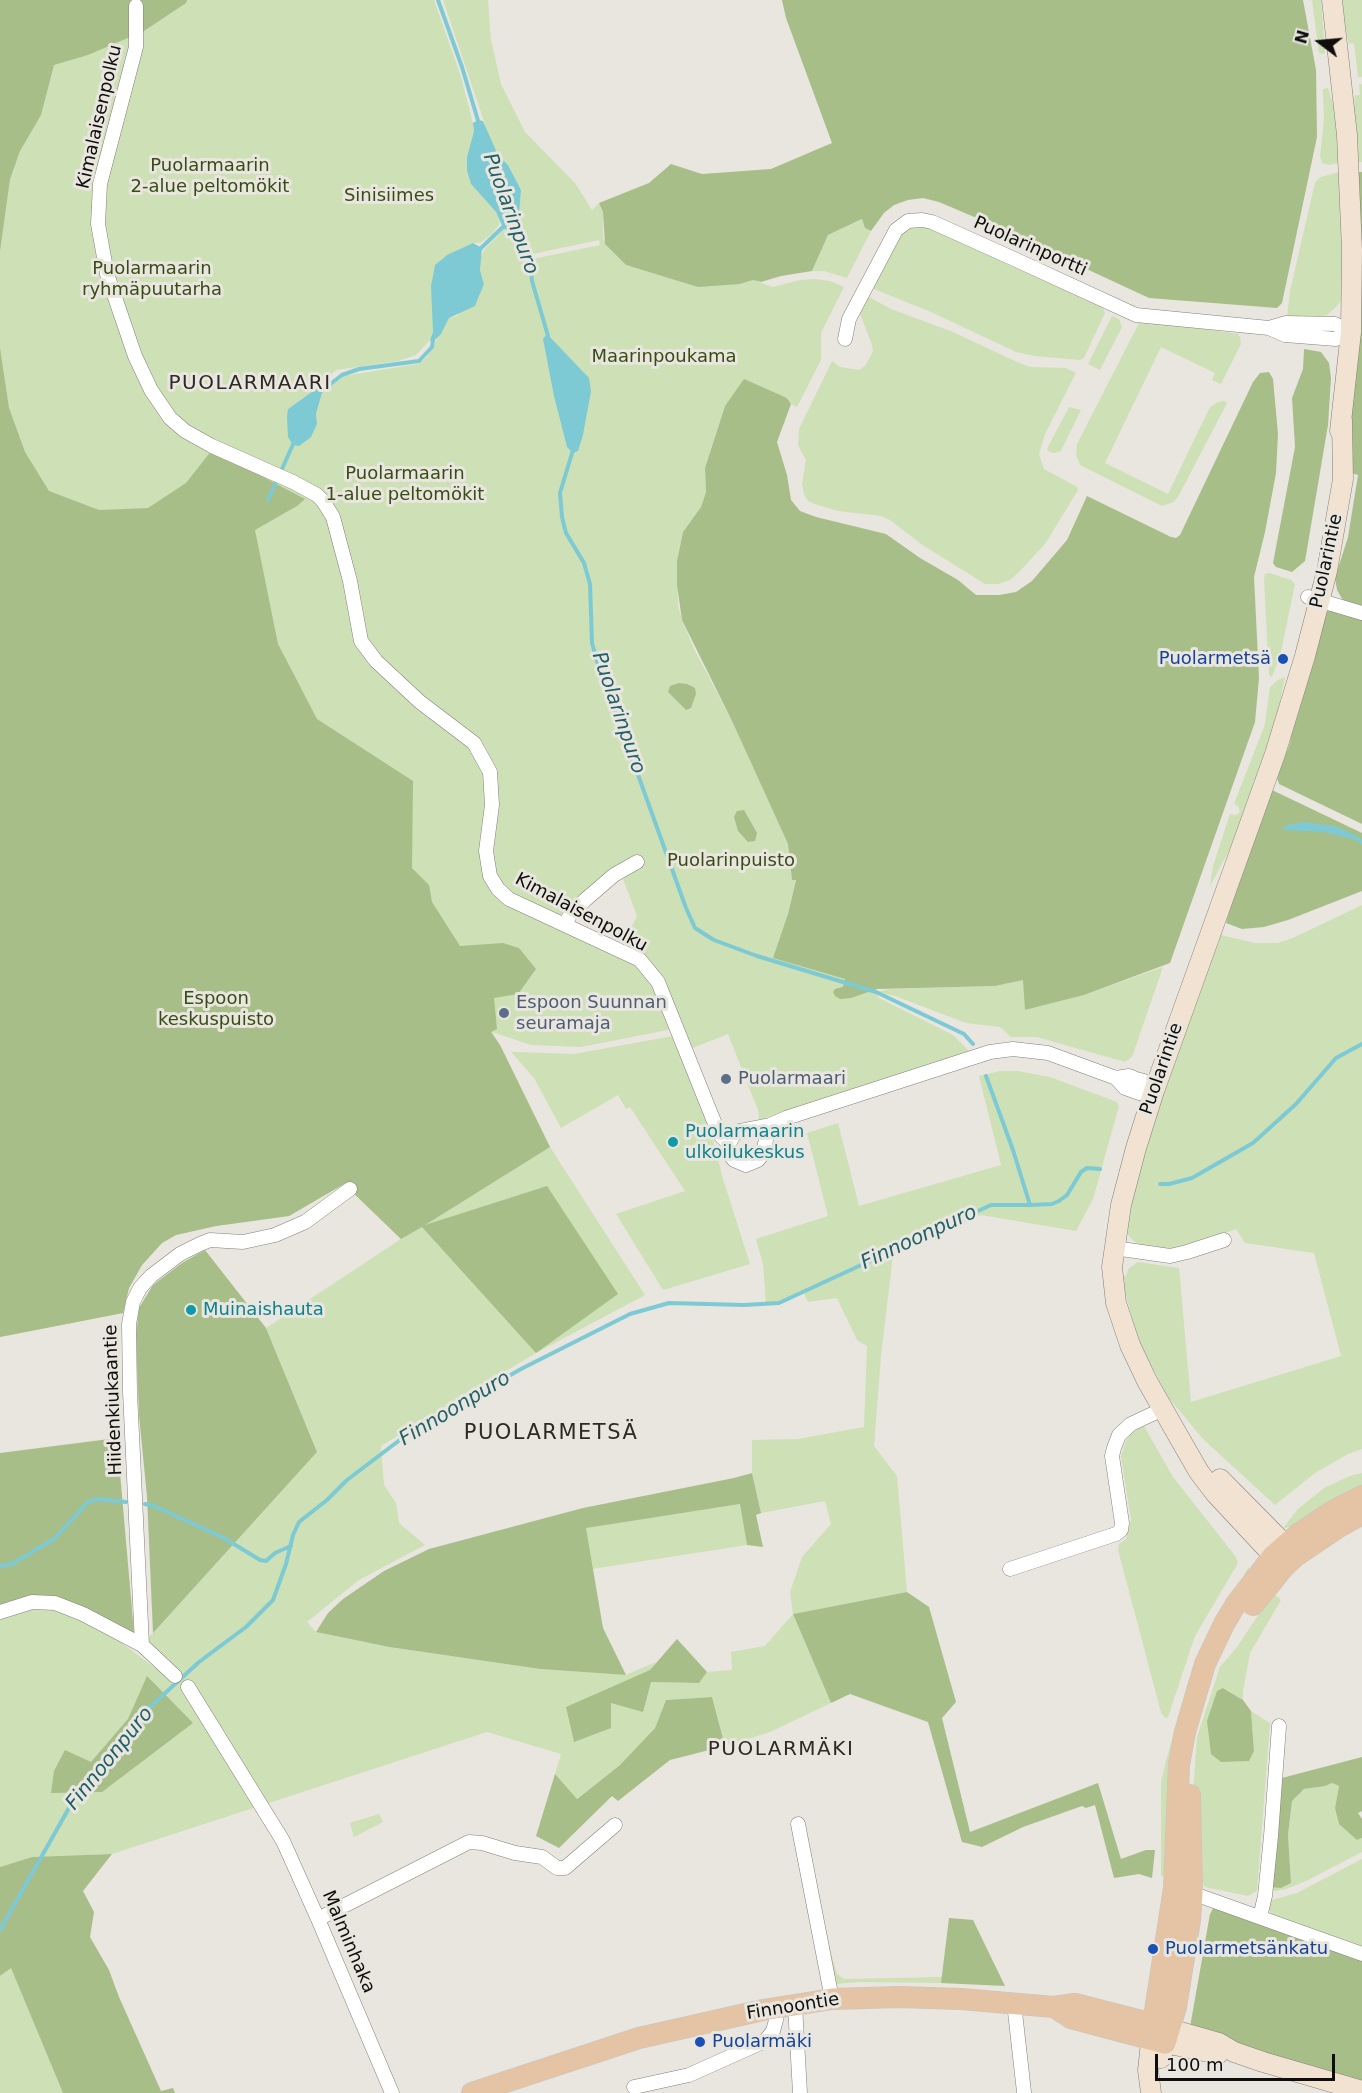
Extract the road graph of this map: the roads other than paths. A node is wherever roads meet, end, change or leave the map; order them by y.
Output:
1 (1332, 0) edge
2 (136, 6) dead end
3 (1351, 332) junction
4 (845, 339) dead end
5 (1314, 598) junction
6 (1362, 612) edge
7 (638, 862) dead end
8 (565, 925) junction
9 (1154, 1092) junction
10 (770, 1125) junction
11 (729, 1144) junction
12 (350, 1189) dead end
13 (1224, 1240) dead end
14 (1114, 1248) junction
15 (1163, 1409) junction
16 (1362, 1496) edge
17 (1362, 1514) edge
18 (1285, 1556) junction
19 (1010, 1569) dead end
20 (0, 1612) edge
21 (142, 1645) junction
22 (175, 1676) dead end
23 (188, 1687) dead end
24 (1279, 1726) dead end
25 (798, 1824) dead end
26 (615, 1825) dead end
27 (1183, 1890) junction
28 (1260, 1917) junction
29 (318, 1919) junction
30 (1362, 1954) edge
31 (832, 1999) junction
32 (1014, 2003) junction
33 (795, 2005) junction
34 (774, 2008) junction
35 (1159, 2034) junction
36 (634, 2086) dead end
37 (1357, 2091) edge
38 (477, 2092) edge
39 (1024, 2092) edge
40 (392, 2093) edge
41 (800, 2093) edge
42 (1152, 2093) edge

1 - 3 main road, Puolarintie
2 - 8 street, Kimalaisenpolku
3 - 4 street, Puolarinportti
3 - 5 main road, Puolarintie
5 - 6 street
5 - 9 main road, Puolarintie
7 - 8 street
8 - 11 street, Kimalaisenpolku
9 - 10 street
9 - 14 main road, Puolarintie
10 - 11 street
10 - 11 street
12 - 21 street, Hiidenkiukaantie
13 - 14 street
14 - 15 main road, Puolarintie
15 - 18 main road, Puolarintie
15 - 19 street
16 - 18 main road
17 - 18 main road
18 - 27 main road
20 - 21 street
21 - 22 street
23 - 29 street, Malminhaka
24 - 28 street
25 - 31 street
26 - 29 street
27 - 28 street
27 - 35 main road
28 - 30 street
29 - 40 street, Malminhaka
31 - 32 main road, Finnoontie
31 - 33 main road, Finnoontie
32 - 35 main road, Finnoontie
32 - 39 street
33 - 34 main road, Finnoontie
33 - 41 street
34 - 36 street
34 - 38 main road, Finnoontie
35 - 37 main road, Finnoontie
35 - 42 main road

